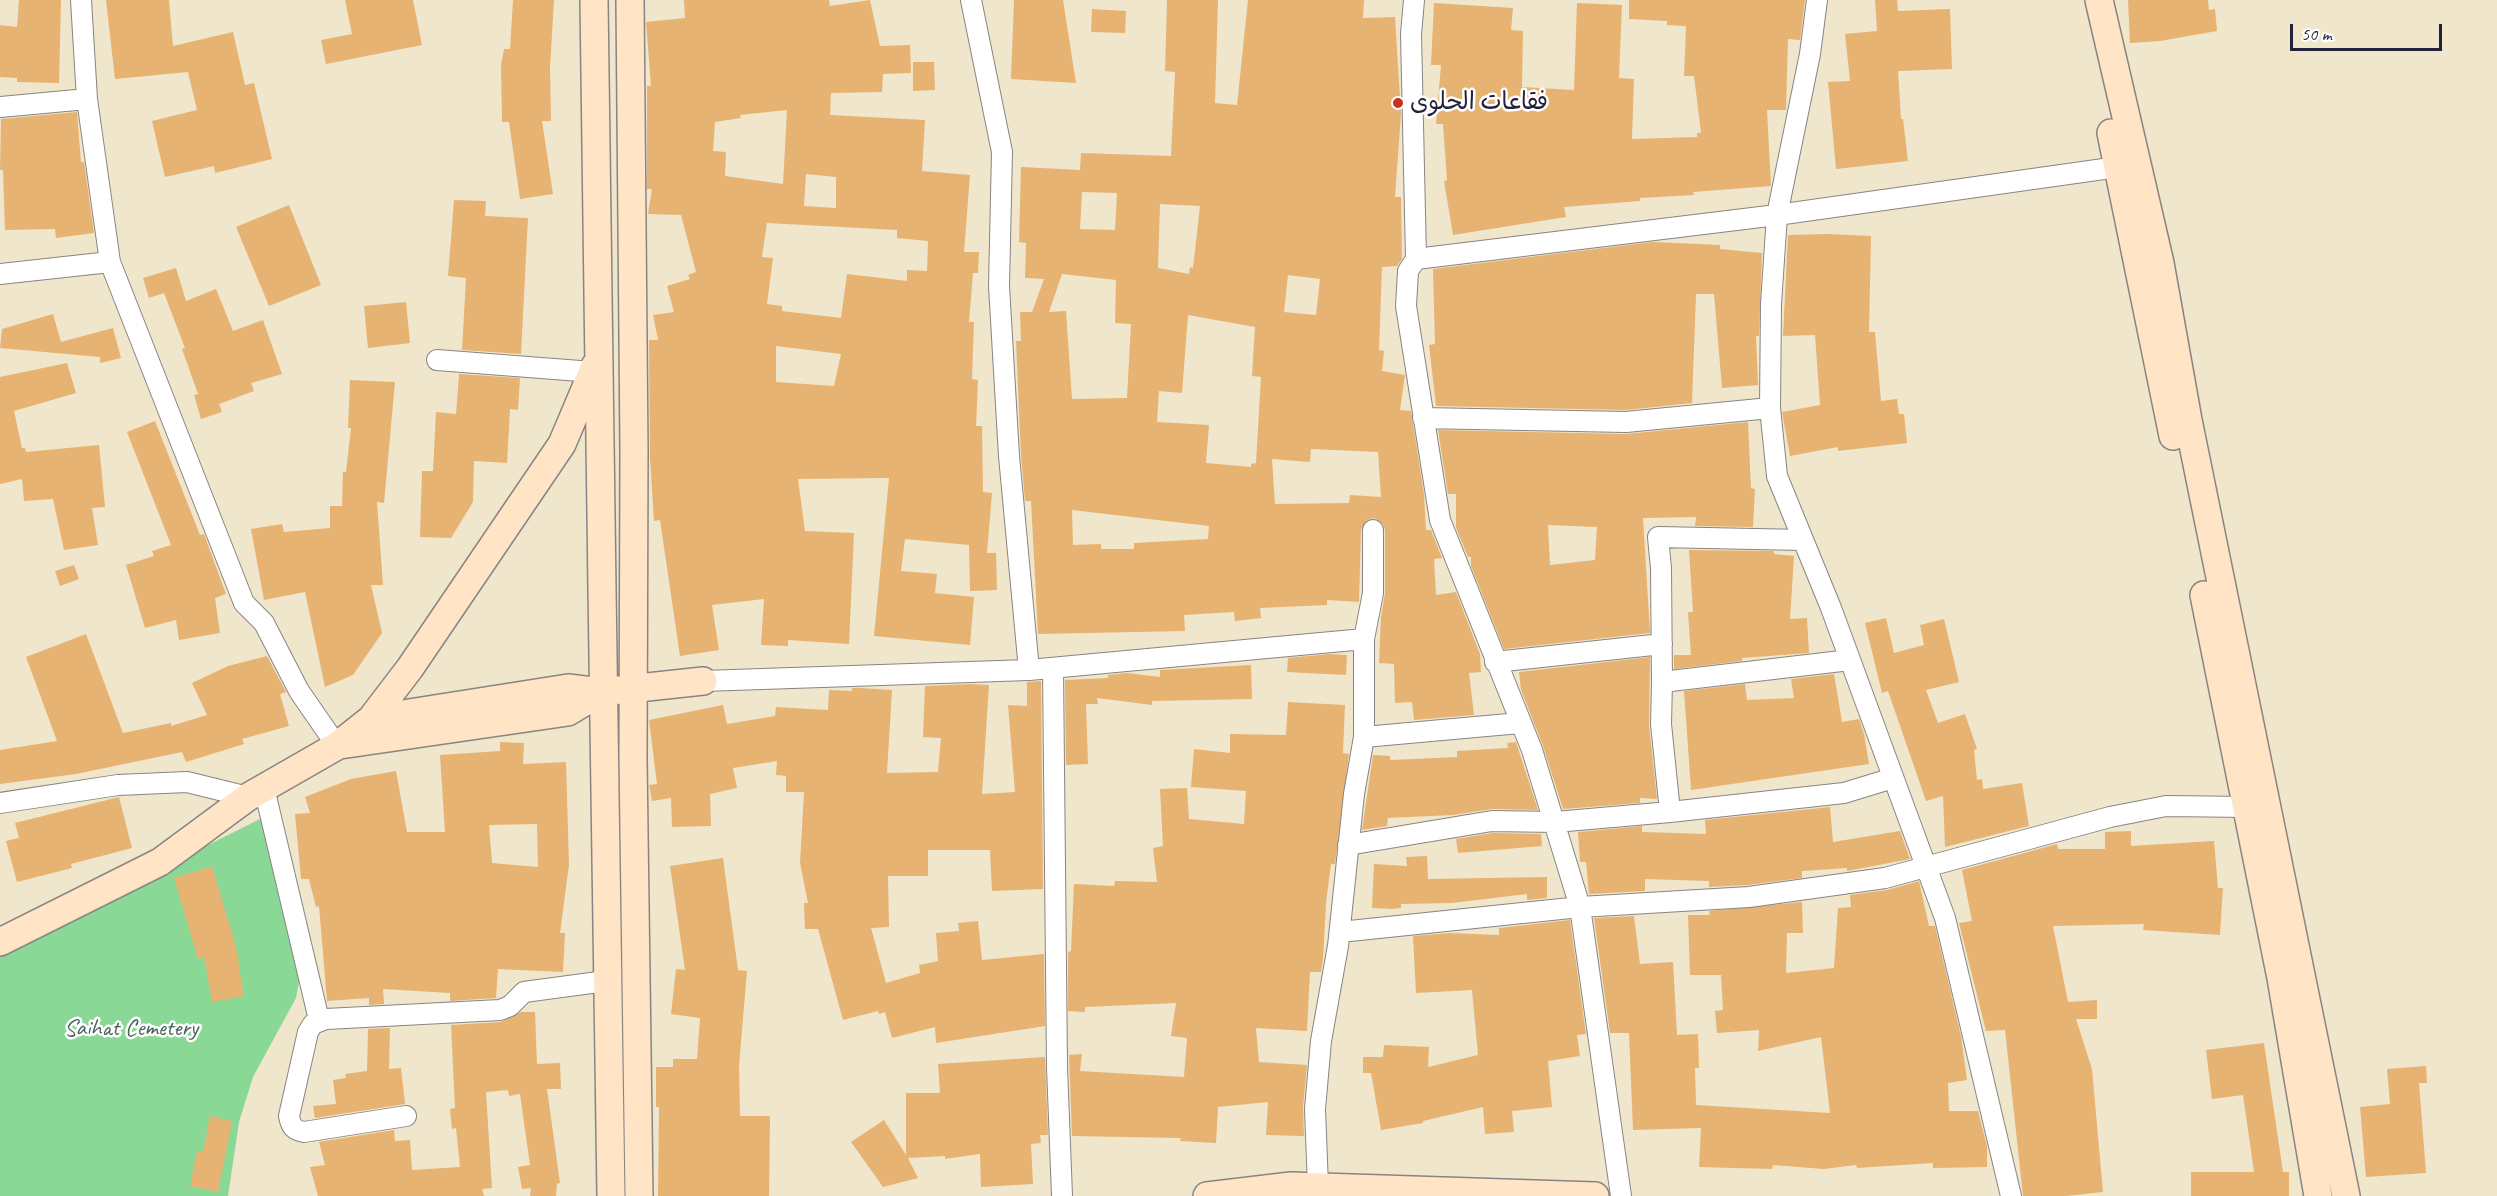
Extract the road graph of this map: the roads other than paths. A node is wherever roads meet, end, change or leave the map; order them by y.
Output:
1 (81, 0) edge
2 (594, 0) edge
3 (630, 0) edge
4 (971, 0) edge
5 (1414, 0) edge
6 (1817, 0) edge
7 (2082, 0) edge
8 (2098, 0) edge
9 (87, 99) junction
10 (0, 107) edge
11 (2118, 166) junction
12 (1777, 215) junction
13 (1416, 259) junction
14 (110, 262) junction
15 (0, 274) edge
16 (437, 360) dead end
17 (596, 364) junction
18 (1770, 408) junction
19 (1424, 418) junction
20 (1373, 530) dead end
21 (1803, 540) junction
22 (1364, 639) junction
23 (1662, 644) junction
24 (1850, 660) junction
25 (1495, 662) junction
26 (1053, 668) junction
27 (1029, 670) junction
28 (704, 681) joint
29 (1662, 682) junction
30 (633, 690) junction
31 (601, 692) junction
32 (371, 719) junction
33 (1521, 723) junction
34 (1364, 737) junction
35 (337, 746) junction
36 (1893, 778) junction
37 (256, 793) junction
38 (0, 803) edge
39 (2247, 807) junction
40 (1670, 813) junction
41 (1556, 822) junction
42 (1348, 845) junction
43 (1926, 867) junction
44 (1580, 907) junction
45 (1340, 932) junction
46 (0, 942) edge
47 (606, 981) junction
48 (319, 1020) junction
49 (406, 1116) dead end
50 (1318, 1187) junction
51 (611, 1196) edge
52 (639, 1196) edge
53 (1062, 1196) edge
54 (1207, 1196) edge
55 (1595, 1196) edge
56 (1621, 1196) edge
57 (2012, 1196) edge
58 (2318, 1196) edge
59 (2346, 1196) edge

1 - 9 street
2 - 17 main road
3 - 30 main road
4 - 27 street
5 - 13 street
6 - 12 street
7 - 11 main road
8 - 59 main road
9 - 10 street
9 - 14 street
11 - 12 street
11 - 39 main road
12 - 13 street
12 - 18 street
13 - 19 street
14 - 15 street
14 - 35 street
16 - 17 street
17 - 31 main road
17 - 32 main road
18 - 19 street
18 - 21 street
19 - 25 street
20 - 22 street
21 - 23 street
21 - 24 street
22 - 26 street
22 - 34 street
23 - 25 street
23 - 29 street
24 - 29 street
24 - 36 street
25 - 33 street
26 - 27 street
26 - 53 street
27 - 28 street
28 - 30 main road
29 - 40 street
30 - 31 main road
30 - 52 main road
31 - 32 main road
31 - 35 main road
31 - 47 main road
32 - 35 main road
33 - 34 street
33 - 41 street
34 - 42 street
35 - 37 main road
36 - 40 street
36 - 43 street
37 - 38 street
37 - 46 main road
37 - 48 street
39 - 43 street
39 - 58 main road
40 - 41 street
41 - 42 street
41 - 44 street
42 - 45 street
43 - 44 street
43 - 57 street
44 - 45 street
44 - 56 street
45 - 50 street
47 - 48 street
47 - 51 main road
48 - 49 street
50 - 54 main road
50 - 55 main road

